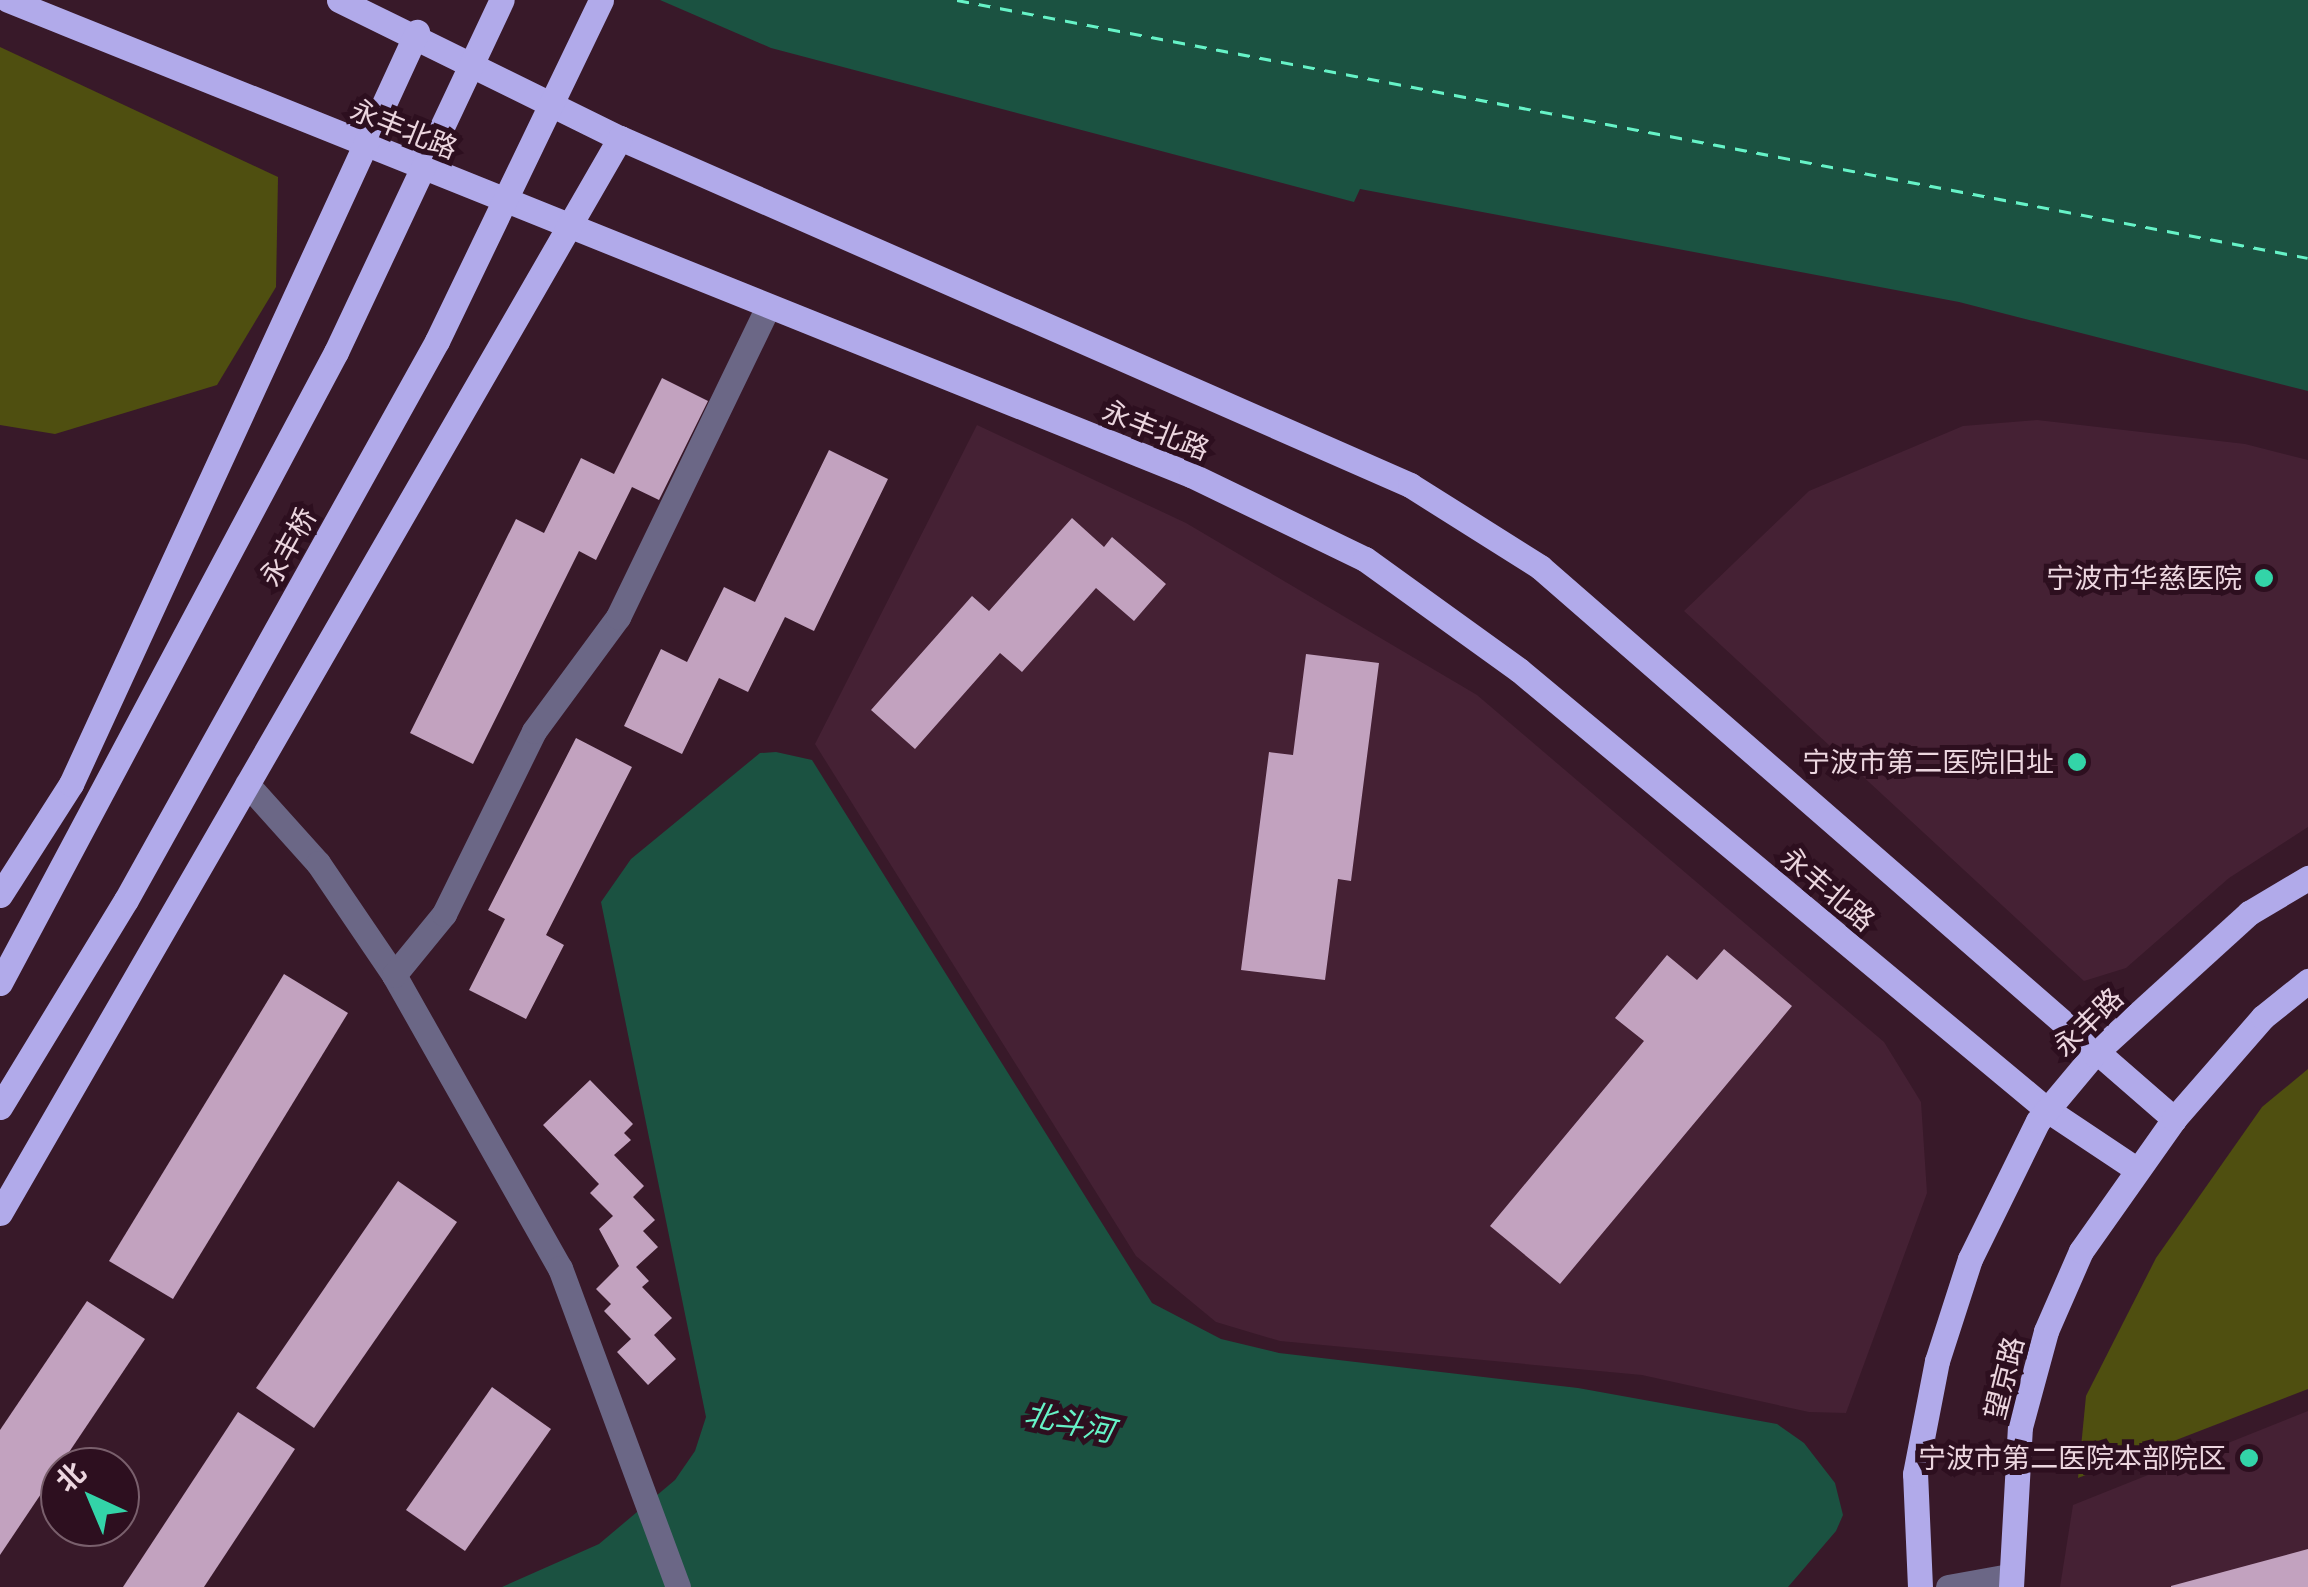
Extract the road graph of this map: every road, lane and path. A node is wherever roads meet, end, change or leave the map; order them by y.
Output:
1 (8, 0) edge
2 (339, 0) edge
3 (502, 0) edge
4 (601, 0) edge
5 (417, 32) junction
6 (620, 138) junction
7 (370, 148) junction
8 (568, 228) junction
9 (768, 307) junction
10 (247, 784) junction
11 (2308, 878) edge
12 (0, 895) edge
13 (394, 975) junction
14 (2308, 982) edge
15 (0, 983) edge
16 (2094, 1054) junction
17 (0, 1107) edge
18 (2046, 1109) junction
19 (2174, 1118) junction
20 (2136, 1169) junction
21 (0, 1213) edge
22 (2010, 1582) edge
23 (678, 1587) edge
24 (1920, 1587) edge
25 (1948, 1587) edge

1 - 7 main road, 永丰北路
2 - 5 main road, 永丰北路
3 - 15 main road, 永丰桥, bridge
4 - 17 main road, 永丰桥, bridge
5 - 6 main road, 永丰北路
5 - 7 main road
6 - 8 main road
6 - 16 main road, 永丰北路
7 - 8 main road, 永丰北路
7 - 12 main road
8 - 9 main road, 永丰北路
8 - 10 main road
9 - 13 street
9 - 18 main road, 永丰北路
10 - 13 street
10 - 21 main road
11 - 16 main road, 永丰路
13 - 23 street
14 - 19 main road
16 - 18 main road, 永丰路
16 - 19 main road, 永丰北路
18 - 20 main road, 永丰北路
18 - 24 main road, 永丰路
19 - 20 main road
20 - 22 main road, 望京路
22 - 25 street

